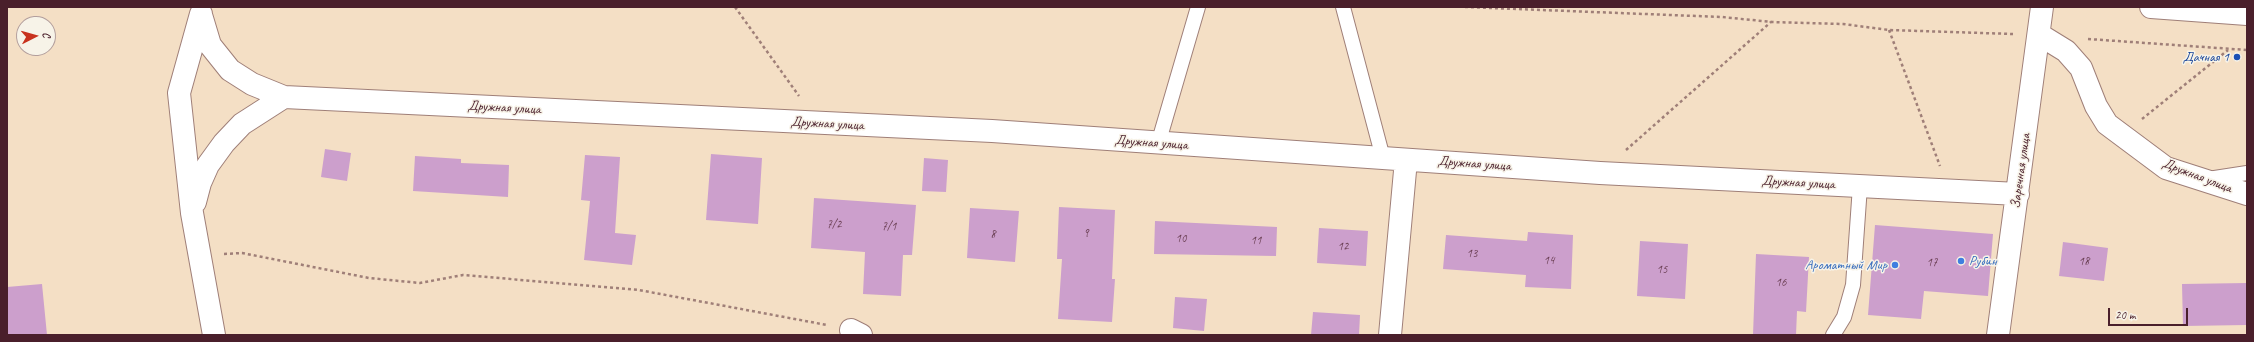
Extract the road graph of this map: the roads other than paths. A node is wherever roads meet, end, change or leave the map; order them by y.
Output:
1 (1198, 7) edge
2 (1343, 7) edge
3 (2042, 7) edge
4 (2151, 7) edge
5 (202, 11) edge
6 (2247, 14) edge
7 (2040, 35) junction
8 (284, 97) junction
9 (1158, 144) junction
10 (1383, 158) junction
11 (1406, 160) junction
12 (2247, 173) edge
13 (2200, 180) junction
14 (1860, 186) junction
15 (2018, 194) junction
16 (2247, 194) edge
17 (192, 213) junction
18 (214, 335) edge
19 (1390, 335) edge
20 (1833, 335) edge
21 (1998, 335) edge

1 - 9 lane
2 - 10 lane
3 - 7 street, Заречная улица
4 - 6 street
5 - 8 street, Дружная улица
5 - 17 street
7 - 13 street, Дружная улица
7 - 15 street, Заречная улица
8 - 9 street, Дружная улица
8 - 17 street
9 - 10 street, Дружная улица
10 - 11 street, Дружная улица
11 - 14 street, Дружная улица
11 - 19 street
12 - 13 lane
13 - 16 street, Дружная улица
14 - 15 street, Дружная улица
14 - 20 lane
15 - 21 street, Заречная улица
17 - 18 street

